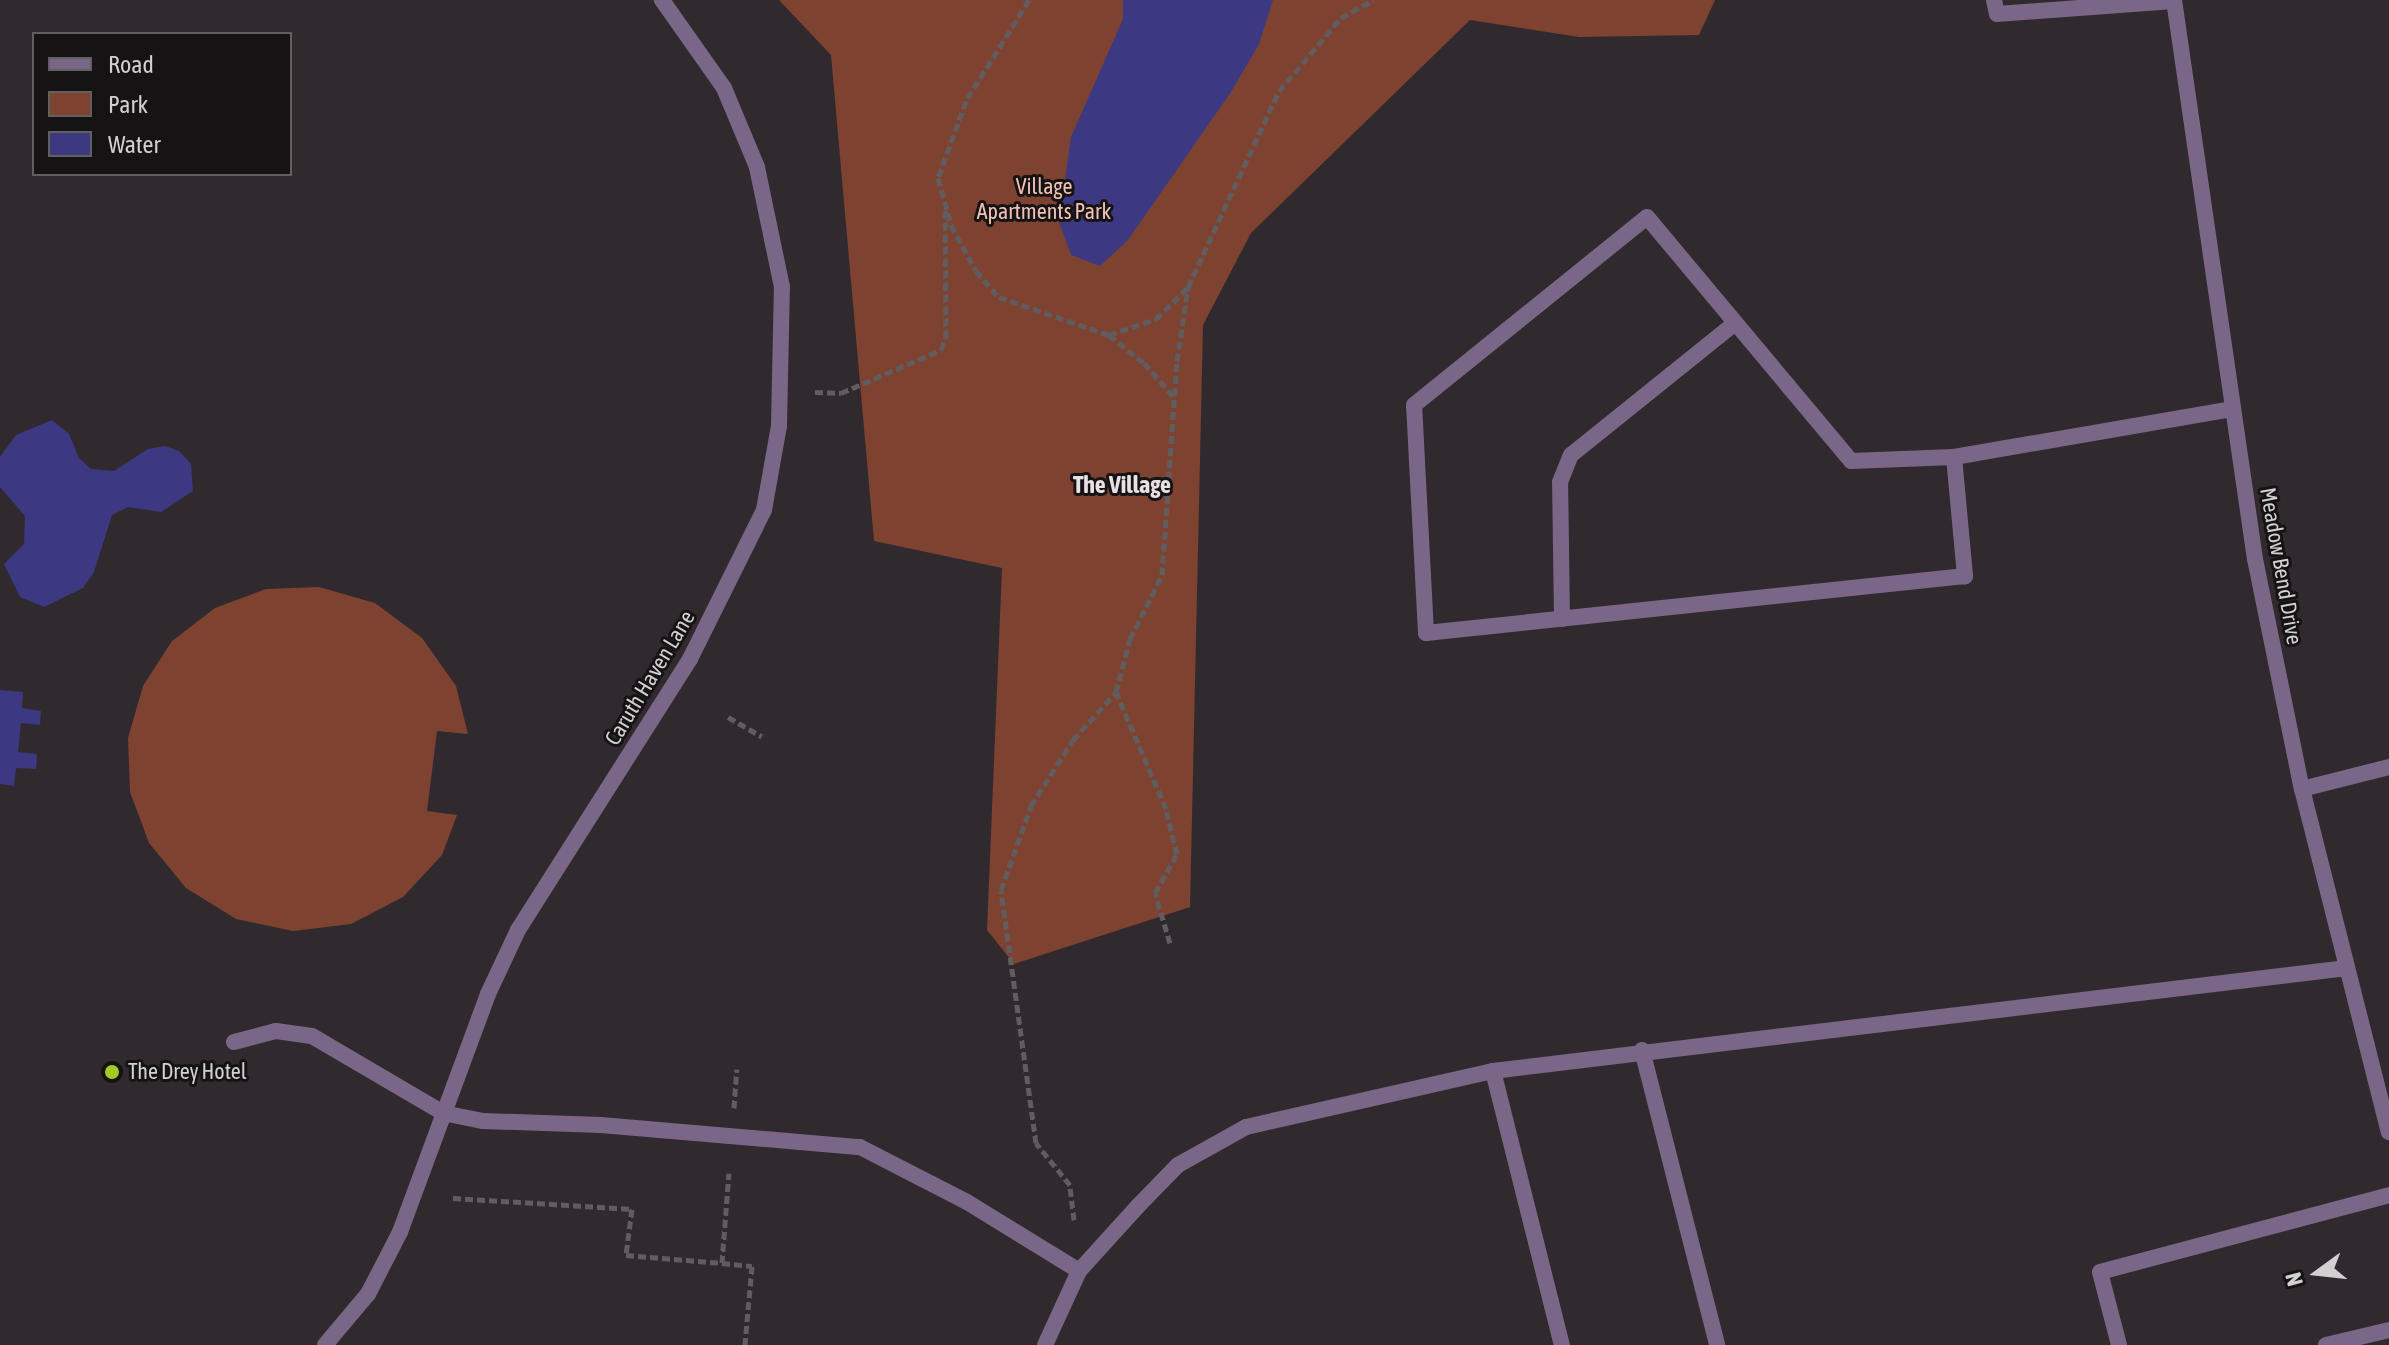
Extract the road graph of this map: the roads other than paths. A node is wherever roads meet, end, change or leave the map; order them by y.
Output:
1 (662, 0) edge
2 (1994, 0) edge
3 (2174, 0) edge
4 (1735, 323) junction
5 (2233, 409) junction
6 (1954, 457) junction
7 (1562, 619) junction
8 (2389, 767) edge
9 (2302, 789) junction
10 (2347, 968) junction
11 (234, 1042) dead end
12 (1642, 1050) junction
13 (1493, 1071) junction
14 (443, 1113) junction
15 (2389, 1132) edge
16 (2389, 1195) edge
17 (1079, 1271) junction
18 (2389, 1330) edge
19 (325, 1345) edge
20 (1045, 1345) edge
21 (1562, 1345) edge
22 (1717, 1345) edge
23 (2119, 1345) edge
24 (2326, 1345) edge

1 - 14 street, Caruth Haven Lane
2 - 3 street
3 - 5 street, Meadow Bend Drive
4 - 6 street
4 - 7 street
4 - 7 street
5 - 6 street
5 - 9 street, Meadow Bend Drive
6 - 7 street
8 - 9 street
9 - 10 street, Meadow Bend Drive
10 - 12 street
10 - 15 street, Meadow Bend Drive
11 - 14 street
12 - 13 street
12 - 22 street
13 - 17 street
13 - 21 street
14 - 17 street
14 - 19 street, Caruth Haven Lane
16 - 23 street
17 - 20 street
18 - 24 street

